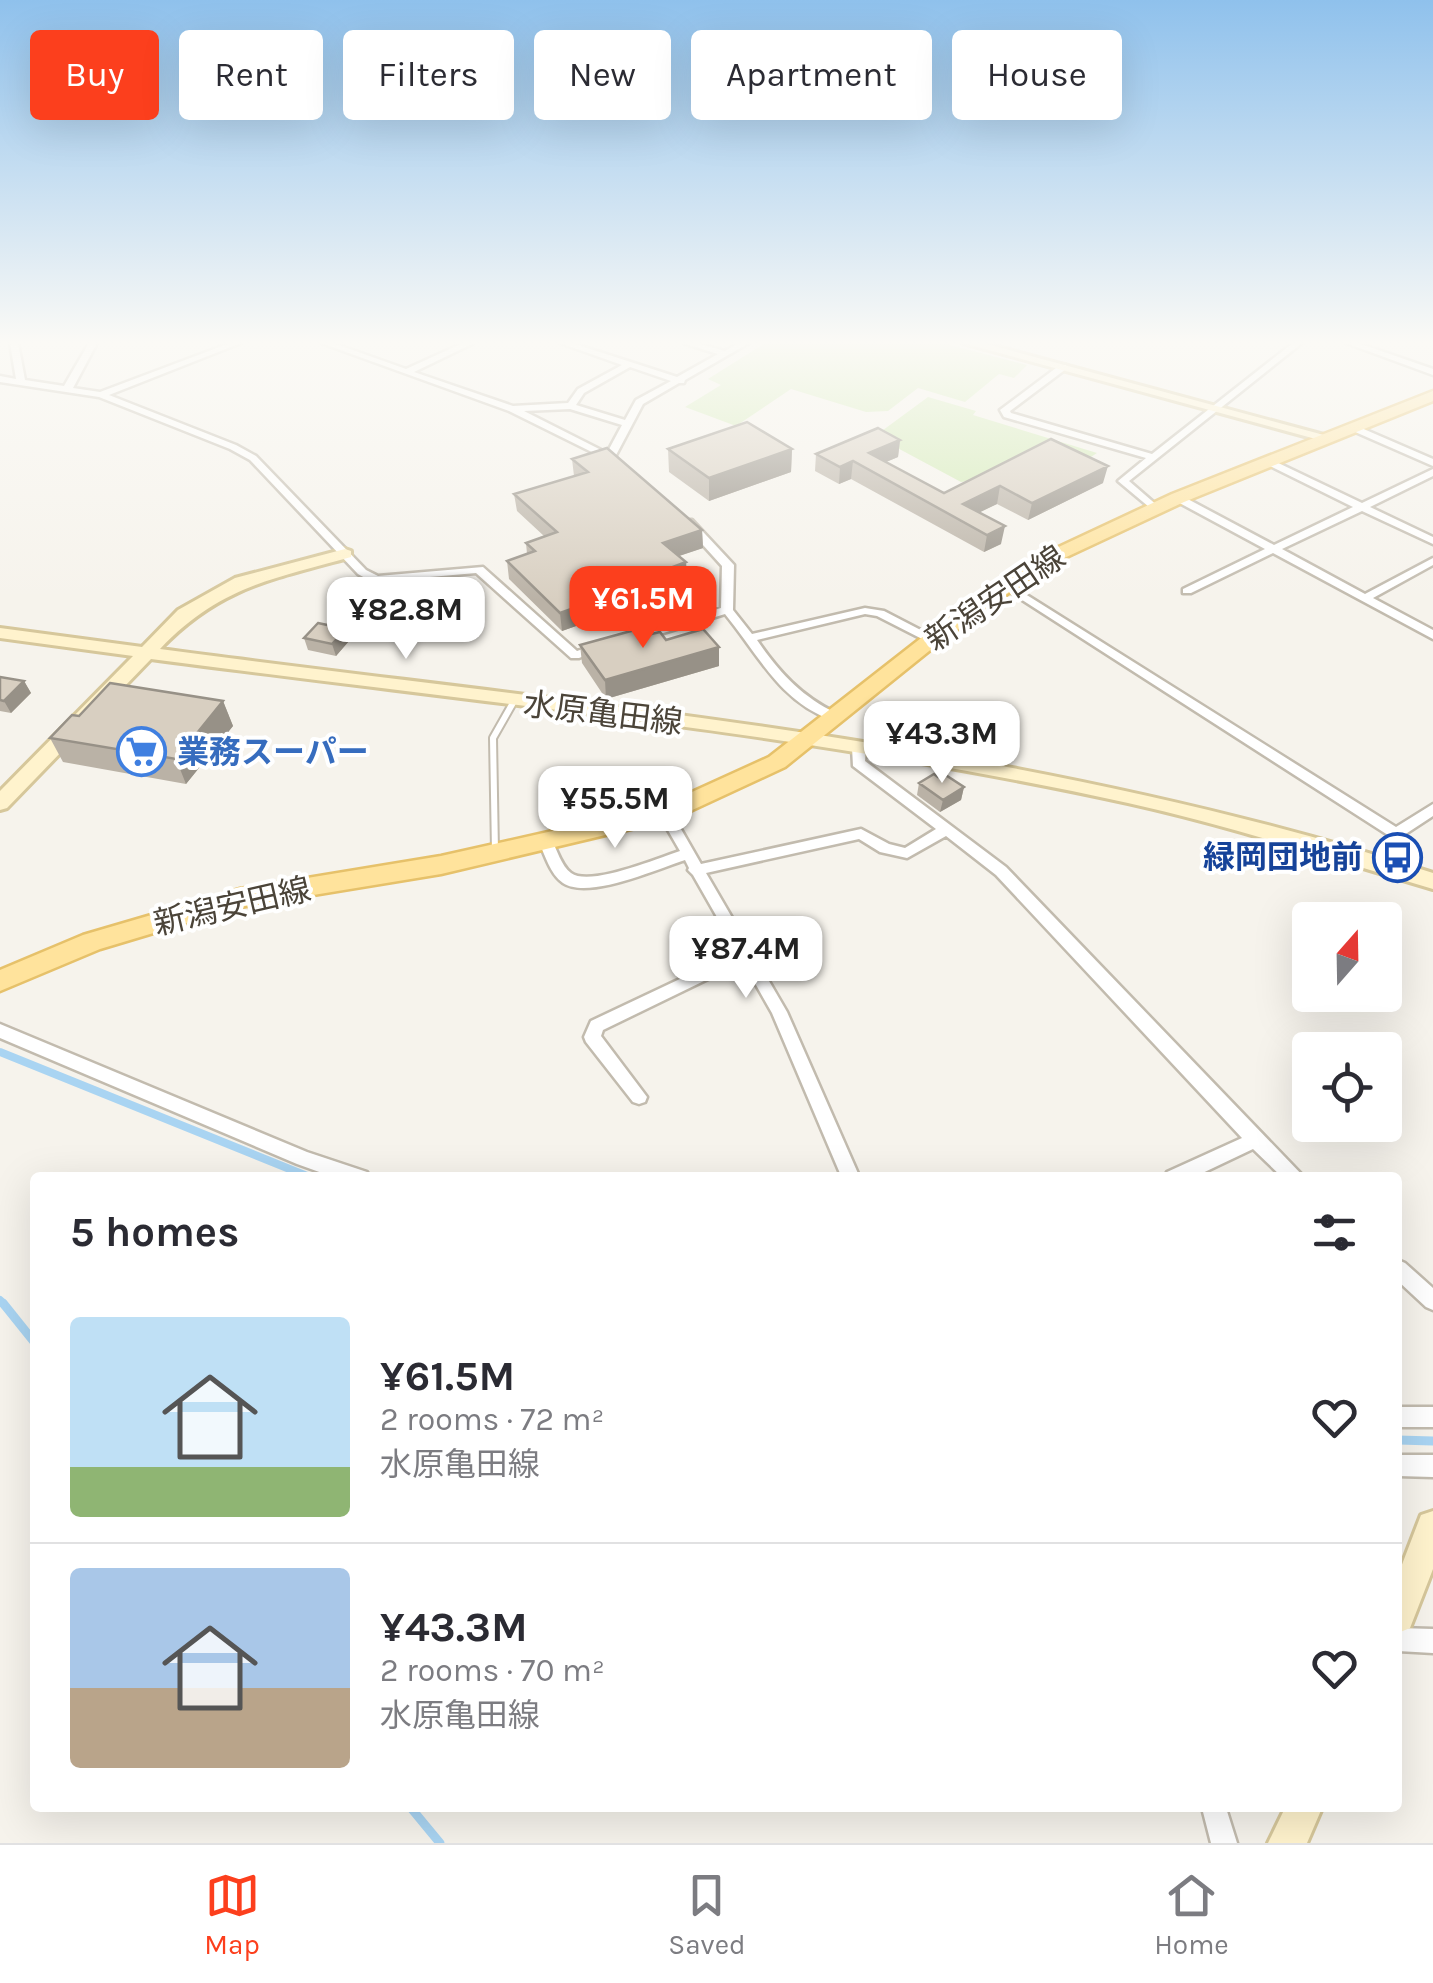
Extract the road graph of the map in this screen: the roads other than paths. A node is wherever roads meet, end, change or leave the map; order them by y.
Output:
1 (184, 429) edge
2 (552, 429) edge
3 (625, 429) edge
4 (1056, 429) edge
5 (1185, 429) edge
6 (1295, 429) edge
7 (1356, 430) joint
8 (1328, 438) junction
9 (1149, 456) junction
10 (610, 458) junction
11 (1269, 462) junction
12 (1433, 463) edge
13 (625, 470) edge
14 (1433, 472) edge
15 (1178, 498) junction
16 (1360, 506) junction
17 (670, 507) edge
18 (1155, 509) junction
19 (1433, 541) edge
20 (1274, 550) junction
21 (346, 554) junction
22 (1433, 561) edge
23 (1006, 584) junction
24 (1187, 591) dead end
25 (1365, 598) junction
26 (727, 610) junction
27 (0, 633) edge
28 (1433, 635) edge
29 (752, 638) junction
30 (932, 639) junction
31 (146, 652) junction
32 (514, 701) junction
33 (832, 716) junction
34 (804, 740) junction
35 (860, 746) junction
36 (0, 803) edge
37 (1433, 809) edge
38 (665, 813) junction
39 (947, 829) junction
40 (546, 842) junction
41 (495, 853) junction
42 (686, 854) junction
43 (696, 870) junction
44 (1433, 881) edge
45 (744, 955) junction
46 (0, 982) edge
47 (0, 1031) edge
48 (639, 1097) dead end
49 (1255, 1140) junction
50 (342, 1172) edge
51 (849, 1172) edge
52 (1186, 1172) edge
53 (1290, 1172) edge
54 (1402, 1273) edge
55 (1433, 1301) edge
56 (1402, 1417) edge
57 (1433, 1417) edge
58 (1402, 1466) edge
59 (1433, 1466) edge
60 (1433, 1527) edge
61 (1402, 1606) edge
62 (1402, 1640) edge
63 (1433, 1641) edge
64 (1215, 1812) edge
65 (1302, 1812) edge
66 (1224, 1843) edge
67 (1287, 1843) edge

1 - 21 street
2 - 10 street
3 - 10 street
4 - 9 street
5 - 9 street
6 - 8 main road
7 - 8 main road, 新潟安田線
7 - 12 street
8 - 11 main road, 新潟安田線
9 - 18 street
10 - 13 street
11 - 15 main road, 新潟安田線
11 - 16 street
14 - 16 street
15 - 18 main road, 新潟安田線
15 - 20 street
16 - 19 street
16 - 20 street
17 - 26 street
18 - 23 main road, 新潟安田線
20 - 24 street
20 - 25 street
21 - 26 street
21 - 31 main road
22 - 25 street
23 - 30 main road, 新潟安田線
23 - 37 street
25 - 28 street
26 - 29 street
27 - 31 main road, 水原亀田線
29 - 30 street
29 - 33 street
30 - 33 main road, 新潟安田線
31 - 32 main road, 水原亀田線
31 - 36 main road
32 - 34 main road, 水原亀田線
32 - 41 lane
33 - 34 main road, 新潟安田線
34 - 35 main road, 水原亀田線
34 - 38 main road, 新潟安田線
35 - 39 street
35 - 44 main road, 水原亀田線
38 - 40 main road, 新潟安田線
38 - 42 street
39 - 43 street
39 - 49 street
40 - 41 main road, 新潟安田線
40 - 42 street
41 - 46 main road, 新潟安田線
42 - 43 street
43 - 45 street
45 - 48 street
45 - 51 street
47 - 50 street
49 - 52 street
49 - 53 street
54 - 55 street
56 - 57 street
58 - 59 street
60 - 61 main road
62 - 63 street
64 - 66 street
65 - 67 main road

